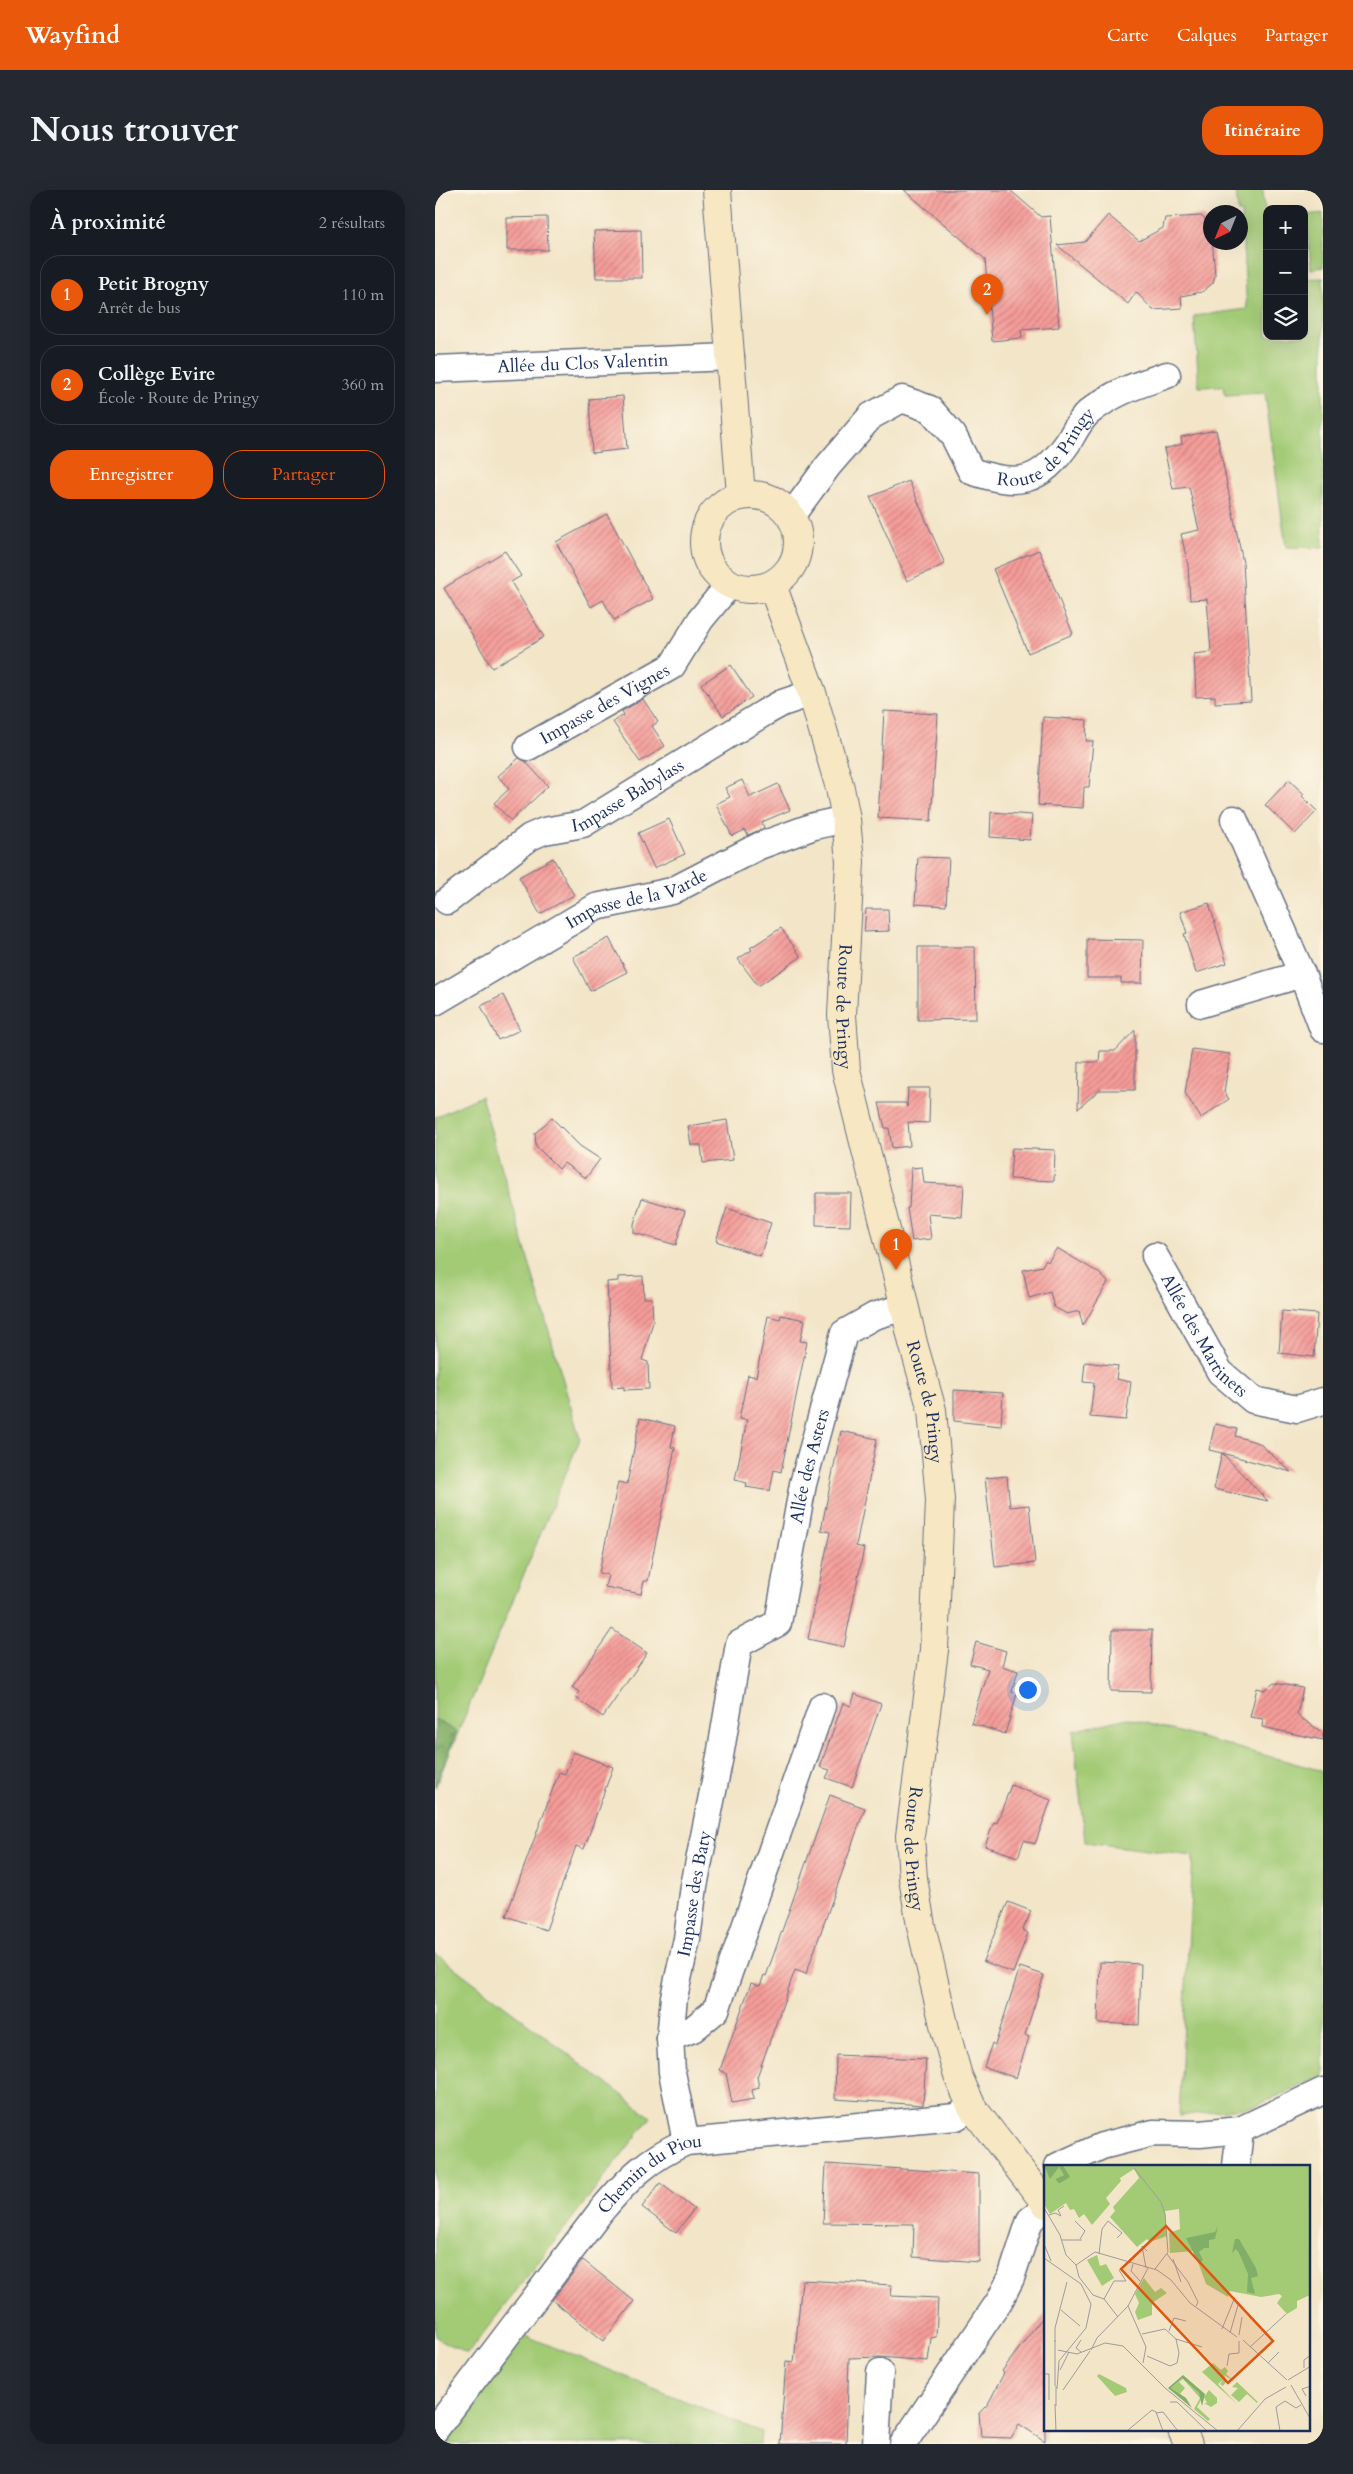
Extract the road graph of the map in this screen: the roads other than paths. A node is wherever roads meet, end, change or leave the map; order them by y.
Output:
1 (717, 190) edge
2 (731, 357) junction
3 (435, 368) edge
4 (1167, 375) dead end
5 (741, 495) junction
6 (791, 516) junction
7 (729, 585) junction
8 (772, 585) junction
9 (812, 693) junction
10 (529, 747) dead end
11 (846, 819) junction
12 (1234, 819) dead end
13 (447, 901) dead end
14 (1302, 974) junction
15 (435, 1002) edge
16 (1201, 1004) dead end
17 (1323, 1029) edge
18 (1155, 1256) dead end
19 (904, 1307) junction
20 (1323, 1402) edge
21 (739, 1644) joint
22 (822, 1706) dead end
23 (669, 2038) junction
24 (1323, 2091) edge
25 (972, 2107) junction
26 (1240, 2130) junction
27 (686, 2142) junction
28 (1060, 2165) edge
29 (1236, 2165) edge
30 (1036, 2177) edge
31 (1044, 2203) edge
32 (1044, 2207) edge
33 (881, 2372) dead end
34 (435, 2430) edge
35 (1183, 2432) edge
36 (876, 2444) edge
37 (903, 2444) edge
38 (1188, 2444) edge

1 - 2 street
2 - 3 street, Allée du Clos Valentin
2 - 5 street
4 - 6 street, Route de Pringy
5 - 6 street
5 - 7 street
6 - 8 street
7 - 8 street
7 - 10 street, Impasse des Vignes
8 - 9 street, Route de Pringy
9 - 11 street, Route de Pringy
9 - 13 street, Impasse Babylass
11 - 15 street, Impasse de la Varde
11 - 19 street, Route de Pringy
12 - 14 street
14 - 16 street
14 - 17 street
18 - 20 street, Allée des Martinets
19 - 21 street, Allée des Asters
19 - 25 street, Route de Pringy
21 - 23 street, Impasse des Baty
22 - 23 street
23 - 27 street, Impasse des Baty
24 - 26 street
25 - 27 street, Chemin du Piou
25 - 30 street, Route de Pringy
26 - 28 street
26 - 29 street
27 - 34 street, Chemin du Piou
30 - 31 street, Route de Pringy
32 - 37 street
33 - 36 street
35 - 38 street

